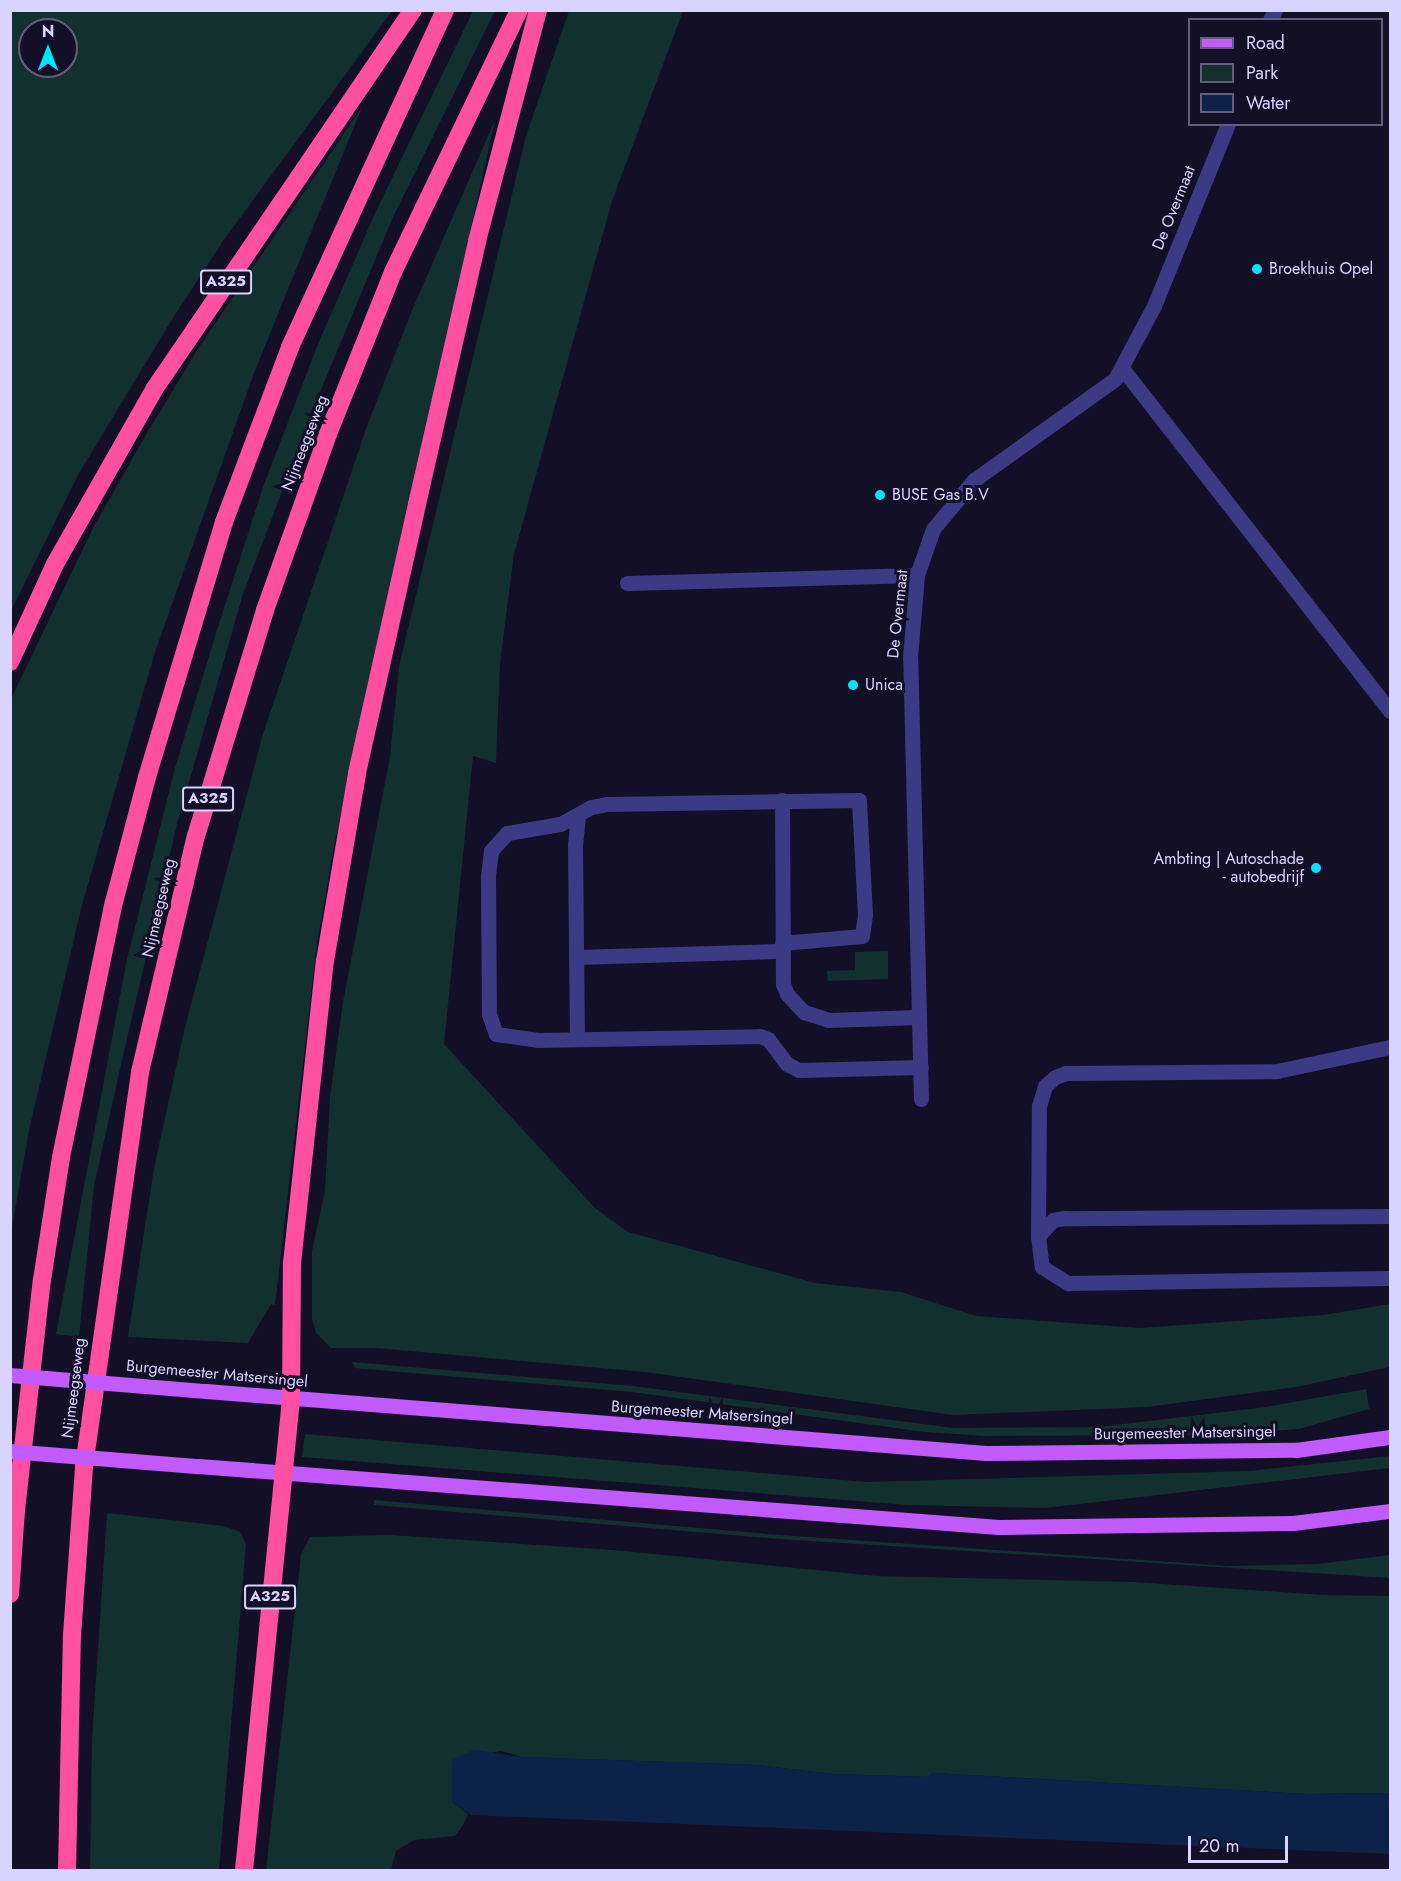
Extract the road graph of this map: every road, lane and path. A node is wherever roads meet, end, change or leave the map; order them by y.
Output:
1 (412, 10) edge
2 (445, 10) edge
3 (519, 10) edge
4 (538, 10) edge
5 (1226, 126) edge
6 (1122, 368) junction
7 (918, 575) junction
8 (627, 583) dead end
9 (10, 662) edge
10 (1390, 711) edge
11 (782, 800) junction
12 (578, 817) junction
13 (783, 947) junction
14 (576, 957) junction
15 (919, 1017) junction
16 (577, 1038) junction
17 (1390, 1047) edge
18 (921, 1067) junction
19 (921, 1099) dead end
20 (1390, 1216) edge
21 (1038, 1236) junction
22 (1390, 1278) edge
23 (10, 1375) edge
24 (291, 1399) junction
25 (1390, 1437) edge
26 (10, 1451) edge
27 (283, 1473) junction
28 (1390, 1511) edge
29 (10, 1594) edge
30 (67, 1870) edge
31 (244, 1870) edge

1 - 9 highway, A325
2 - 29 highway
3 - 30 highway, Nijmeegseweg / A325
4 - 24 highway, A325
5 - 6 street, De Overmaat
6 - 7 street, De Overmaat
6 - 10 street
7 - 8 street
7 - 15 street, De Overmaat
11 - 12 street
11 - 13 street
11 - 13 street
12 - 14 street
12 - 16 street
13 - 14 street
13 - 15 street
14 - 16 street
15 - 18 street, De Overmaat
16 - 18 street
17 - 21 street
18 - 19 street, De Overmaat
20 - 21 street
21 - 22 street
23 - 24 main road, Burgemeester Matsersingel, bridge
24 - 25 main road, Burgemeester Matsersingel
24 - 27 highway, A325
26 - 27 main road, bridge
27 - 28 main road
27 - 31 highway, A325

